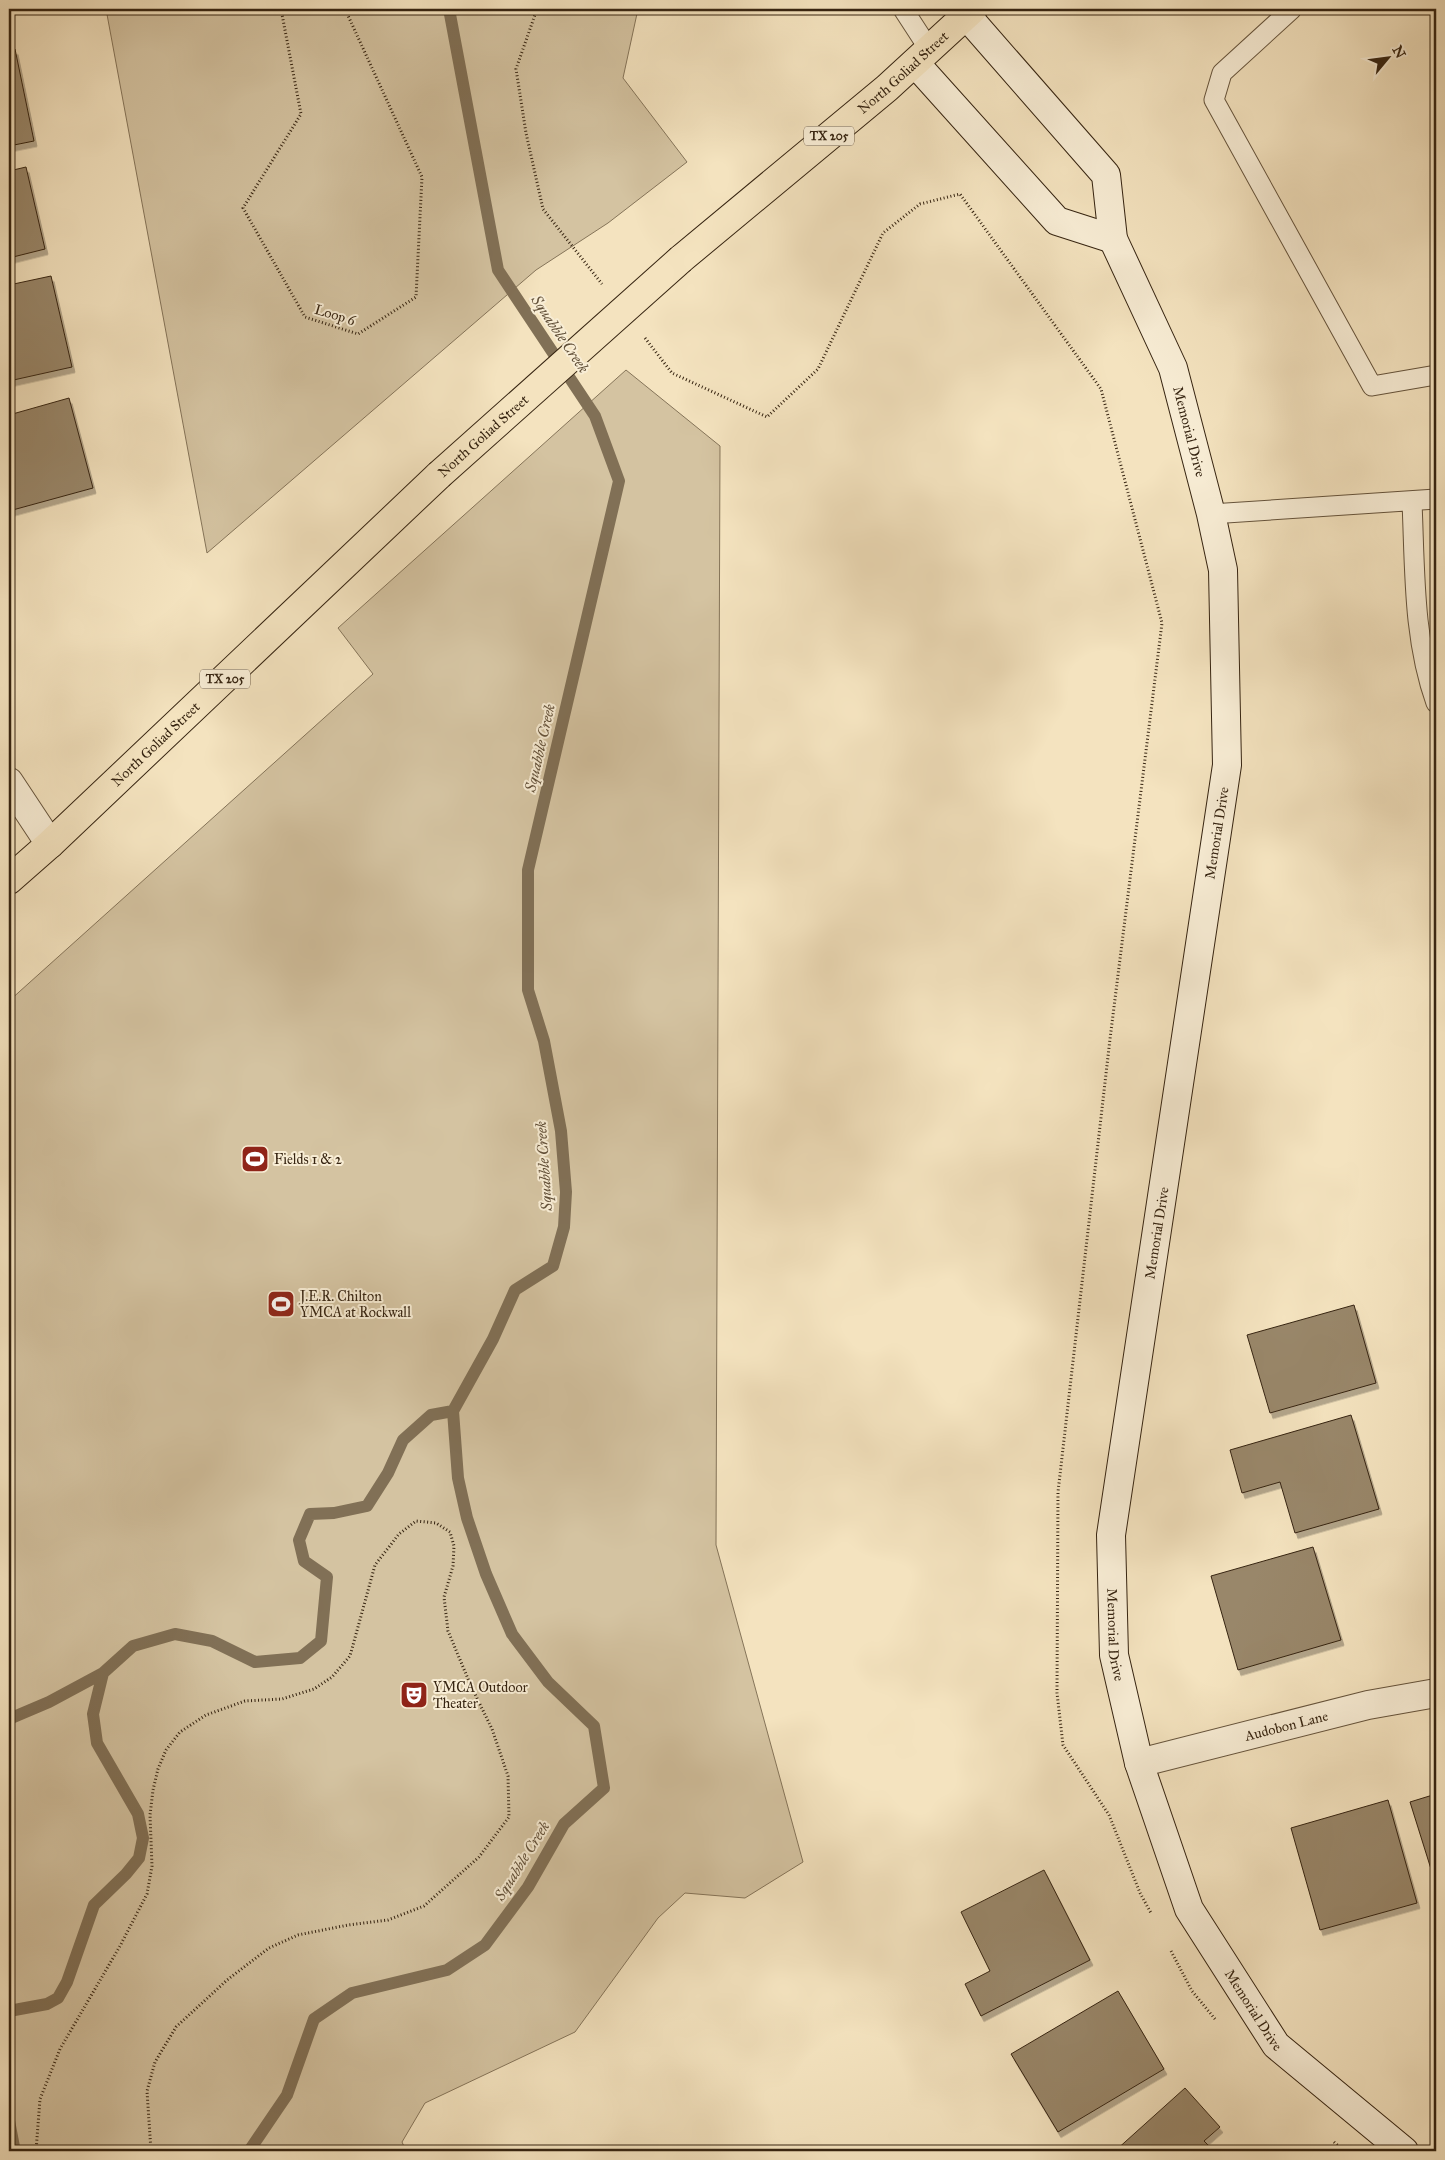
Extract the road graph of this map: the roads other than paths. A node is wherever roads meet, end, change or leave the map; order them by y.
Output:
1 (903, 9) edge
2 (1292, 9) edge
3 (970, 12) edge
4 (922, 56) junction
5 (1113, 239) junction
6 (1436, 376) edge
7 (1436, 499) edge
8 (1412, 502) junction
9 (1211, 514) junction
10 (1436, 703) edge
11 (9, 782) edge
12 (50, 844) junction
13 (9, 880) edge
14 (1436, 1693) edge
15 (1140, 1763) junction
16 (1404, 2151) edge

1 - 4 lane
2 - 6 lane
3 - 4 main road, North Goliad Street / TX 205
3 - 5 street, Memorial Drive
4 - 5 street
4 - 12 main road, North Goliad Street / TX 205, bridge
5 - 9 street, Memorial Drive
7 - 8 lane
8 - 9 lane
8 - 10 lane
9 - 15 street, Memorial Drive
11 - 12 street
12 - 13 main road, North Goliad Street / TX 205
14 - 15 street, Audobon Lane
15 - 16 street, Memorial Drive

